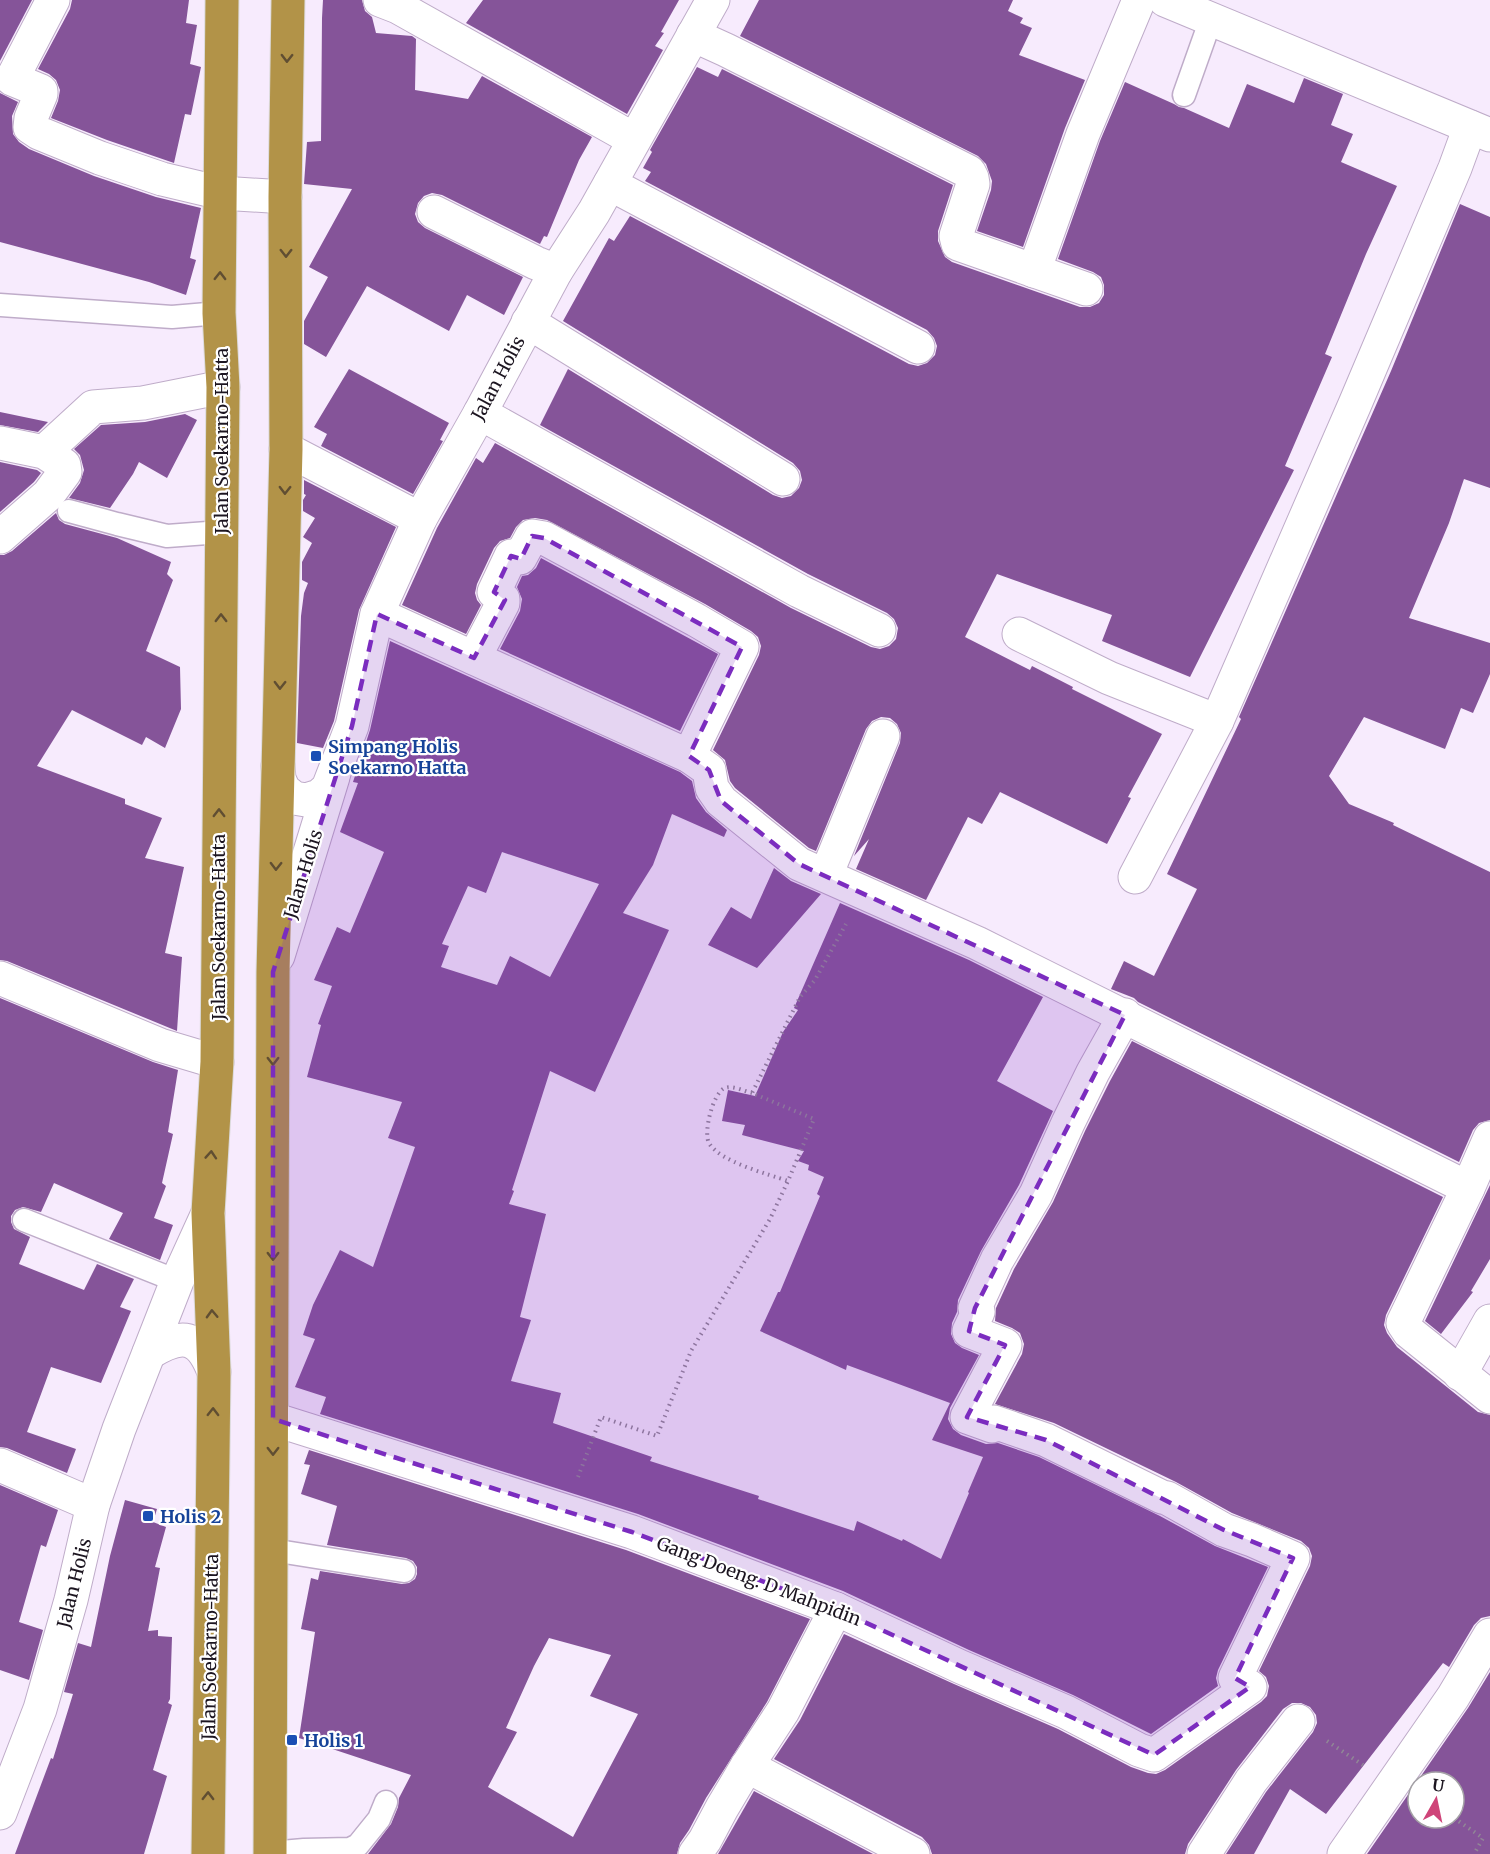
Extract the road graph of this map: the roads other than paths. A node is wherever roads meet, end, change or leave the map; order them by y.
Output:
1 (53, 0) edge
2 (222, 0) edge
3 (288, 0) edge
4 (380, 0) edge
5 (713, 0) edge
6 (1139, 0) edge
7 (1191, 8) edge
8 (693, 35) junction
9 (6, 76) edge
10 (1184, 95) dead end
11 (1480, 131) edge
12 (633, 139) junction
13 (609, 184) junction
14 (221, 193) junction
15 (285, 197) junction
16 (434, 212) dead end
17 (556, 271) junction
18 (1034, 271) junction
19 (1086, 289) dead end
20 (0, 305) edge
21 (219, 313) junction
22 (528, 322) junction
23 (918, 347) dead end
24 (223, 387) junction
25 (480, 413) junction
26 (0, 443) edge
27 (286, 449) junction
28 (44, 452) junction
29 (783, 479) dead end
30 (69, 511) dead end
31 (420, 519) junction
32 (221, 532) junction
33 (0, 537) edge
34 (377, 614) junction
35 (879, 630) dead end
36 (1019, 634) dead end
37 (474, 658) junction
38 (1217, 721) junction
39 (883, 736) dead end
40 (688, 756) junction
41 (278, 766) junction
42 (333, 777) junction
43 (826, 876) junction
44 (1135, 877) dead end
45 (273, 972) junction
46 (0, 978) edge
47 (1125, 1015) junction
48 (217, 1062) junction
49 (1490, 1138) edge
50 (1468, 1188) junction
51 (208, 1213) junction
52 (24, 1220) dead end
53 (177, 1281) junction
54 (1490, 1321) edge
55 (149, 1353) junction
56 (214, 1372) junction
57 (1460, 1374) junction
58 (1490, 1396) edge
59 (273, 1419) junction
60 (0, 1465) edge
61 (93, 1505) junction
62 (272, 1550) junction
63 (404, 1571) dead end
64 (836, 1609) junction
65 (1490, 1635) edge
66 (1298, 1721) dead end
67 (747, 1766) junction
68 (6, 1777) edge
69 (386, 1802) dead end
70 (0, 1813) edge
71 (207, 1854) edge
72 (270, 1854) edge
73 (695, 1854) edge
74 (913, 1854) edge
75 (1204, 1854) edge
76 (1344, 1854) edge

1 - 9 street
2 - 14 highway, Jalan Soekarno-Hatta
3 -> 15 highway
4 - 12 street
5 - 8 street, Jalan Holis
6 - 18 street
7 - 10 lane
7 - 11 street
8 - 12 street, Jalan Holis
8 - 18 street
9 - 14 street
11 - 38 street
12 - 13 street, Jalan Holis
13 - 17 street, Jalan Holis
13 - 23 street
14 - 15 street
21 -> 14 highway, Jalan Soekarno-Hatta
15 -> 27 highway
16 - 17 street
17 - 22 street, Jalan Holis
18 - 19 street
20 - 21 lane
21 - 24 highway, Jalan Soekarno-Hatta
22 - 25 street, Jalan Holis
22 - 29 street
24 - 28 street
24 - 32 highway, Jalan Soekarno-Hatta
25 - 31 street, Jalan Holis
25 - 35 street
26 - 28 street
27 - 31 street
27 -> 41 highway
28 - 33 street
30 - 32 lane
31 - 34 street, Jalan Holis
48 -> 32 highway, Jalan Soekarno-Hatta
34 - 37 street
34 - 42 street, Jalan Holis
36 - 38 street
37 - 40 street
37 - 40 street
38 - 44 street
39 - 43 street
40 - 43 street
41 - 42 street, Jalan Holis
41 -> 45 highway
42 - 45 street, Jalan Holis
43 - 47 street
45 -> 59 highway
46 - 48 street
47 - 50 street
47 - 64 street, Gang Doeng. D Mahpidin
51 -> 48 highway, Jalan Soekarno-Hatta
49 - 50 street
50 - 57 street
51 - 53 street, Jalan Holis
56 -> 51 highway, Jalan Soekarno-Hatta
52 - 53 lane
53 - 55 street, Jalan Holis
54 - 57 street
55 - 56 street
55 - 61 street, Jalan Holis
71 -> 56 highway, Jalan Soekarno-Hatta
57 - 58 street
59 -> 62 highway
59 - 64 street, Gang Doeng. D Mahpidin
60 - 61 street
61 - 68 street, Jalan Holis
62 - 63 lane
62 - 72 highway
64 - 67 street
65 - 76 street
66 - 75 street
67 - 73 street
67 - 74 street
68 - 70 street, Jalan Holis
69 - 72 lane

